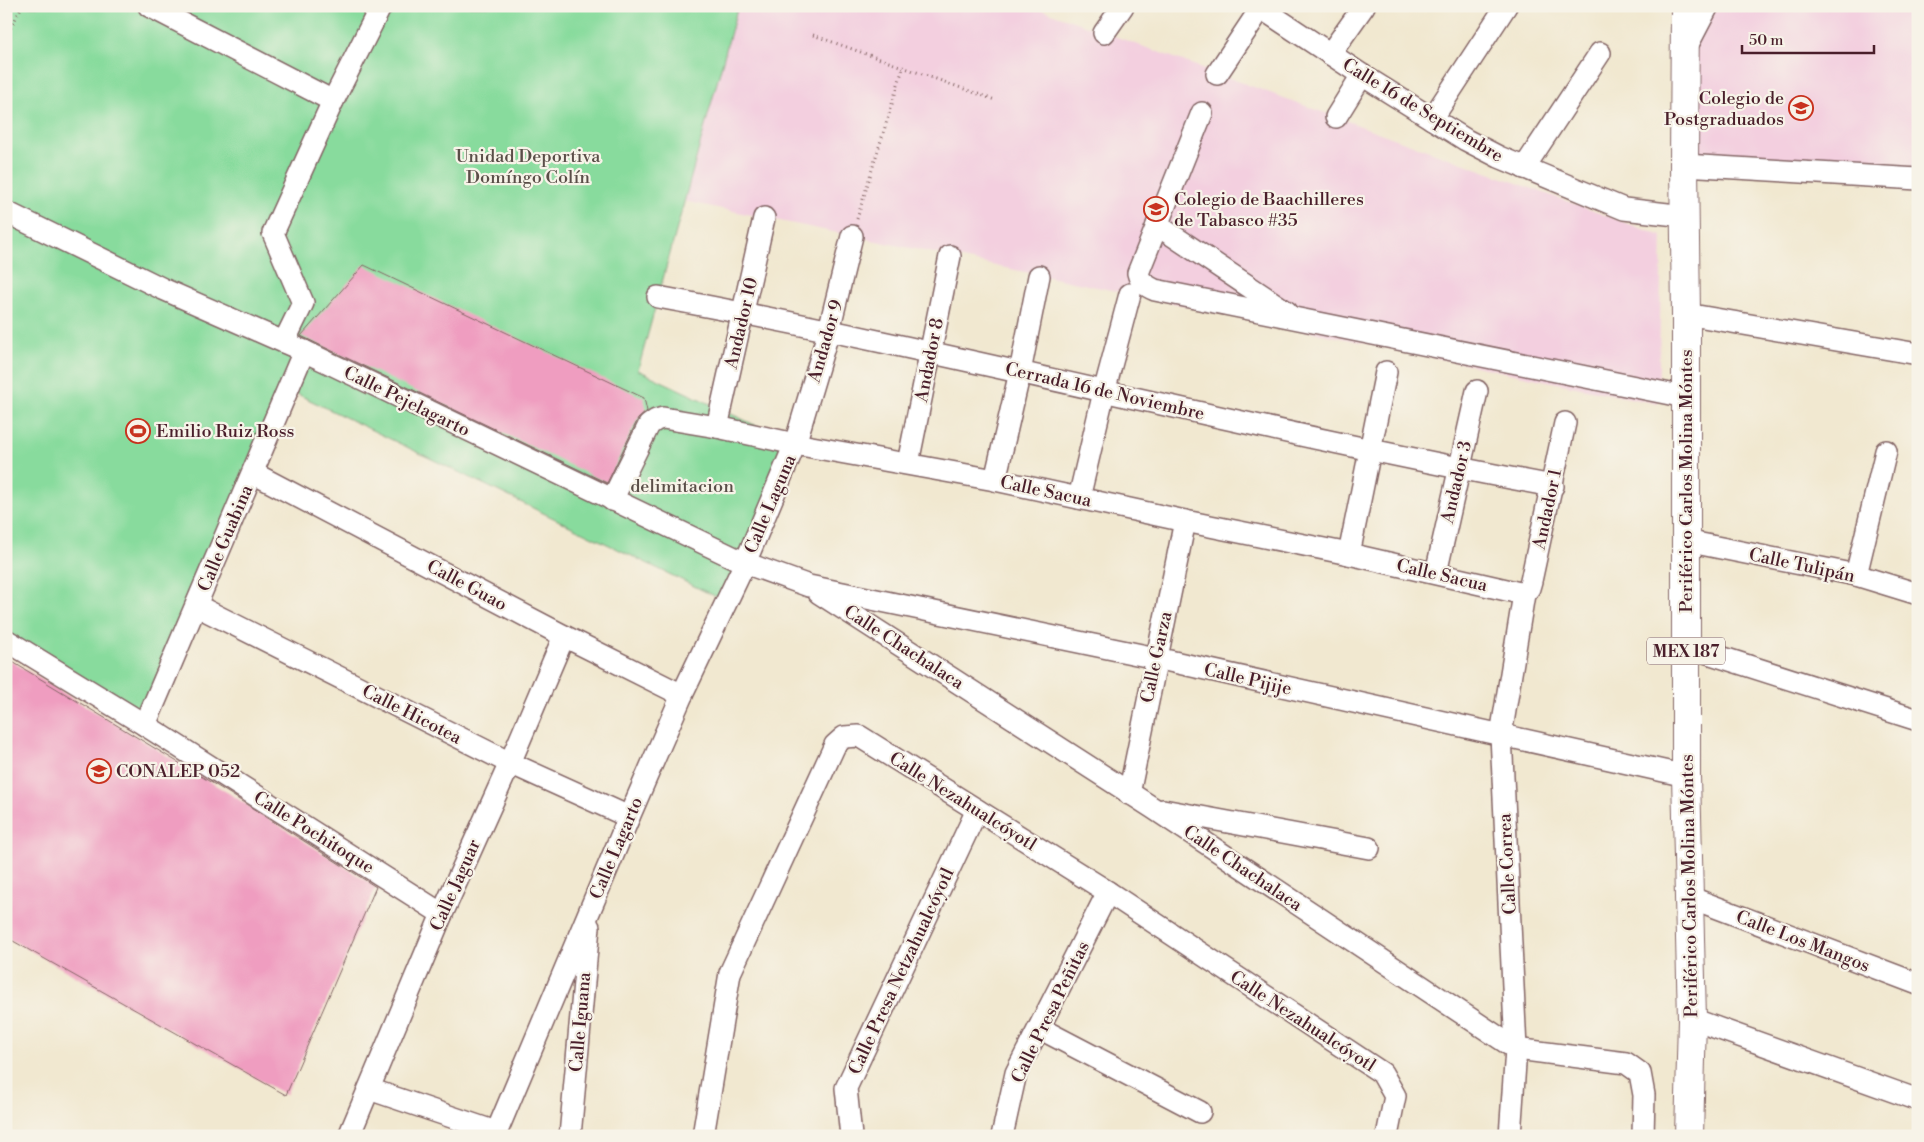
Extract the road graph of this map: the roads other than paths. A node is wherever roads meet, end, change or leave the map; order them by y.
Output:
1 (149, 6) edge
2 (381, 6) edge
3 (1123, 6) edge
4 (1364, 6) edge
5 (1506, 6) edge
6 (1685, 6) edge
7 (1708, 6) edge
8 (1260, 7) edge
9 (1104, 33) dead end
10 (1685, 51) junction
11 (1600, 53) dead end
12 (1330, 54) junction
13 (1217, 74) dead end
14 (1362, 75) junction
15 (333, 100) junction
16 (1202, 113) dead end
17 (1336, 117) dead end
18 (1432, 119) junction
19 (1684, 165) junction
20 (1524, 168) junction
21 (1918, 179) edge
22 (6, 212) edge
23 (1685, 216) junction
24 (764, 218) dead end
25 (1157, 225) junction
26 (852, 236) road end
27 (950, 256) dead end
28 (1039, 276) dead end
29 (1130, 294) dead end
30 (658, 297) dead end
31 (743, 313) junction
32 (1686, 314) junction
33 (1296, 318) junction
34 (829, 330) junction
35 (284, 342) junction
36 (304, 351) junction
37 (930, 352) junction
38 (1918, 354) edge
39 (1020, 372) junction
40 (1386, 372) dead end
41 (1477, 391) dead end
42 (1104, 392) junction
43 (1685, 397) junction
44 (1565, 423) dead end
45 (717, 427) junction
46 (795, 444) junction
47 (1370, 450) junction
48 (1886, 451) dead end
49 (908, 463) junction
50 (1458, 469) junction
51 (253, 473) junction
52 (994, 480) junction
53 (1553, 486) junction
54 (1079, 498) junction
55 (612, 500) junction
56 (1184, 521) junction
57 (1686, 541) junction
58 (1349, 554) junction
59 (745, 563) junction
60 (1436, 573) junction
61 (1856, 575) junction
62 (808, 586) junction
63 (1524, 594) junction
64 (1918, 594) edge
65 (196, 606) junction
66 (564, 636) junction
67 (6, 640) edge
68 (1686, 646) junction
69 (1156, 658) junction
70 (682, 695) junction
71 (1918, 720) edge
72 (146, 725) junction
73 (1501, 735) junction
74 (510, 763) junction
75 (1686, 776) junction
76 (1129, 794) junction
77 (1153, 808) junction
78 (977, 810) junction
79 (629, 817) junction
80 (1370, 848) dead end
81 (1108, 892) junction
82 (1688, 898) junction
83 (590, 908) junction
84 (442, 914) junction
85 (1918, 984) edge
86 (1692, 1019) junction
87 (1039, 1028) junction
88 (1516, 1049) junction
89 (369, 1089) junction
90 (1918, 1100) edge
91 (1200, 1112) dead end
92 (495, 1134) edge
93 (349, 1136) edge
94 (570, 1136) edge
95 (703, 1136) edge
96 (851, 1136) edge
97 (1002, 1136) edge
98 (1387, 1136) edge
99 (1510, 1136) edge
100 (1643, 1136) edge
101 (1689, 1136) edge

1 - 15 street
2 - 15 street
3 - 9 street
4 - 12 street
5 - 18 street
6 - 10 main road, Periférico Carlos Molina Móntes / MEX 187
7 - 10 street
8 - 12 street, Calle 16 de Septiembre
8 - 13 street
10 - 19 main road, Periférico Carlos Molina Móntes / MEX 187
11 - 20 street
12 - 14 street, Calle 16 de Septiembre
14 - 17 street
14 - 18 street, Calle 16 de Septiembre
15 - 35 street
16 - 25 street
18 - 20 street, Calle 16 de Septiembre
19 - 21 street
19 - 23 main road, Periférico Carlos Molina Móntes / MEX 187
20 - 23 street, Calle 16 de Septiembre
22 - 35 street, Calle Pejelagarto
23 - 32 main road, Periférico Carlos Molina Móntes / MEX 187
24 - 31 street, Andador 10
25 - 33 street
25 - 33 street
26 - 34 street, Andador 9
27 - 37 street, Andador 8
28 - 39 street
29 - 42 street
30 - 31 street, Cerrada 16 de Noviembre
31 - 34 street, Cerrada 16 de Noviembre
31 - 45 street, Andador 10
32 - 38 street
32 - 43 main road, Periférico Carlos Molina Móntes / MEX 187
33 - 43 street
34 - 37 street, Cerrada 16 de Noviembre
34 - 46 street, Andador 9
35 - 36 street, Calle Pejelagarto
36 - 51 street, Calle Guabina
36 - 55 street, Calle Pejelagarto
37 - 39 street, Cerrada 16 de Noviembre
37 - 49 street, Andador 8
39 - 42 street, Cerrada 16 de Noviembre
39 - 52 street
40 - 47 street
41 - 50 street, Andador 3
42 - 47 street, Cerrada 16 de Noviembre
42 - 54 street
43 - 57 main road, Periférico Carlos Molina Móntes / MEX 187
44 - 53 street, Andador 1
45 - 46 street, Calle Sacua
45 - 55 street, Calle Sacua
46 - 49 street, Calle Sacua
46 - 59 street, Calle Laguna
47 - 50 street, Cerrada 16 de Noviembre
47 - 58 street
48 - 61 street
49 - 52 street, Calle Sacua
50 - 53 street, Cerrada 16 de Noviembre
50 - 60 street, Andador 3
51 - 65 street, Calle Guabina
51 - 66 street, Calle Guao
52 - 54 street, Calle Sacua
53 - 63 street, Andador 1
54 - 56 street, Calle Sacua
55 - 59 street, Calle Pejelagarto
56 - 58 street, Calle Sacua
56 - 69 street, Calle Garza
57 - 61 street, Calle Tulipán
57 - 68 main road, Periférico Carlos Molina Móntes / MEX 187
58 - 60 street, Calle Sacua
59 - 62 street, Calle Pejelagarto
59 - 70 street, Calle Lagarto
60 - 63 street, Calle Sacua
61 - 64 street, Calle Tulipán
62 - 69 street, Calle Pijije
62 - 76 street, Calle Chachalaca
63 - 73 street, Calle Correa
65 - 72 street, Calle Guabina
65 - 74 street, Calle Hicotea
66 - 70 street, Calle Guao
66 - 74 street, Calle Jaguar
67 - 72 street, Calle Pochitoque
68 - 71 street
68 - 75 main road, Periférico Carlos Molina Móntes / MEX 187
69 - 73 street, Calle Pijije
69 - 76 street, Calle Garza
70 - 79 street, Calle Lagarto
72 - 84 street, Calle Pochitoque
73 - 75 street, Calle Pijije
73 - 88 street, Calle Correa
74 - 79 street, Calle Hicotea
74 - 84 street, Calle Jaguar
75 - 82 main road, Periférico Carlos Molina Móntes / MEX 187
76 - 77 street, Calle Chachalaca
77 - 80 street
77 - 88 street, Calle Chachalaca
78 - 81 street, Calle Nezahualcóyotl
78 - 95 street, Calle Nezahualcóyotl
78 - 96 street, Calle Presa Netzahualcóyotl
79 - 83 street, Calle Lagarto
81 - 87 street, Calle Presa Peñitas
81 - 98 street, Calle Nezahualcóyotl
82 - 85 street, Calle Los Mangos
82 - 86 main road, Periférico Carlos Molina Móntes / MEX 187
83 - 92 street, Calle Lagarto
83 - 94 street, Calle Iguana
84 - 89 street, Calle Jaguar
86 - 90 street
86 - 101 main road, Periférico Carlos Molina Móntes / MEX 187
87 - 91 street
87 - 97 street, Calle Presa Peñitas
88 - 99 street, Calle Correa
88 - 100 street, Calle Chachalaca
89 - 92 street
89 - 93 street, Calle Jaguar

